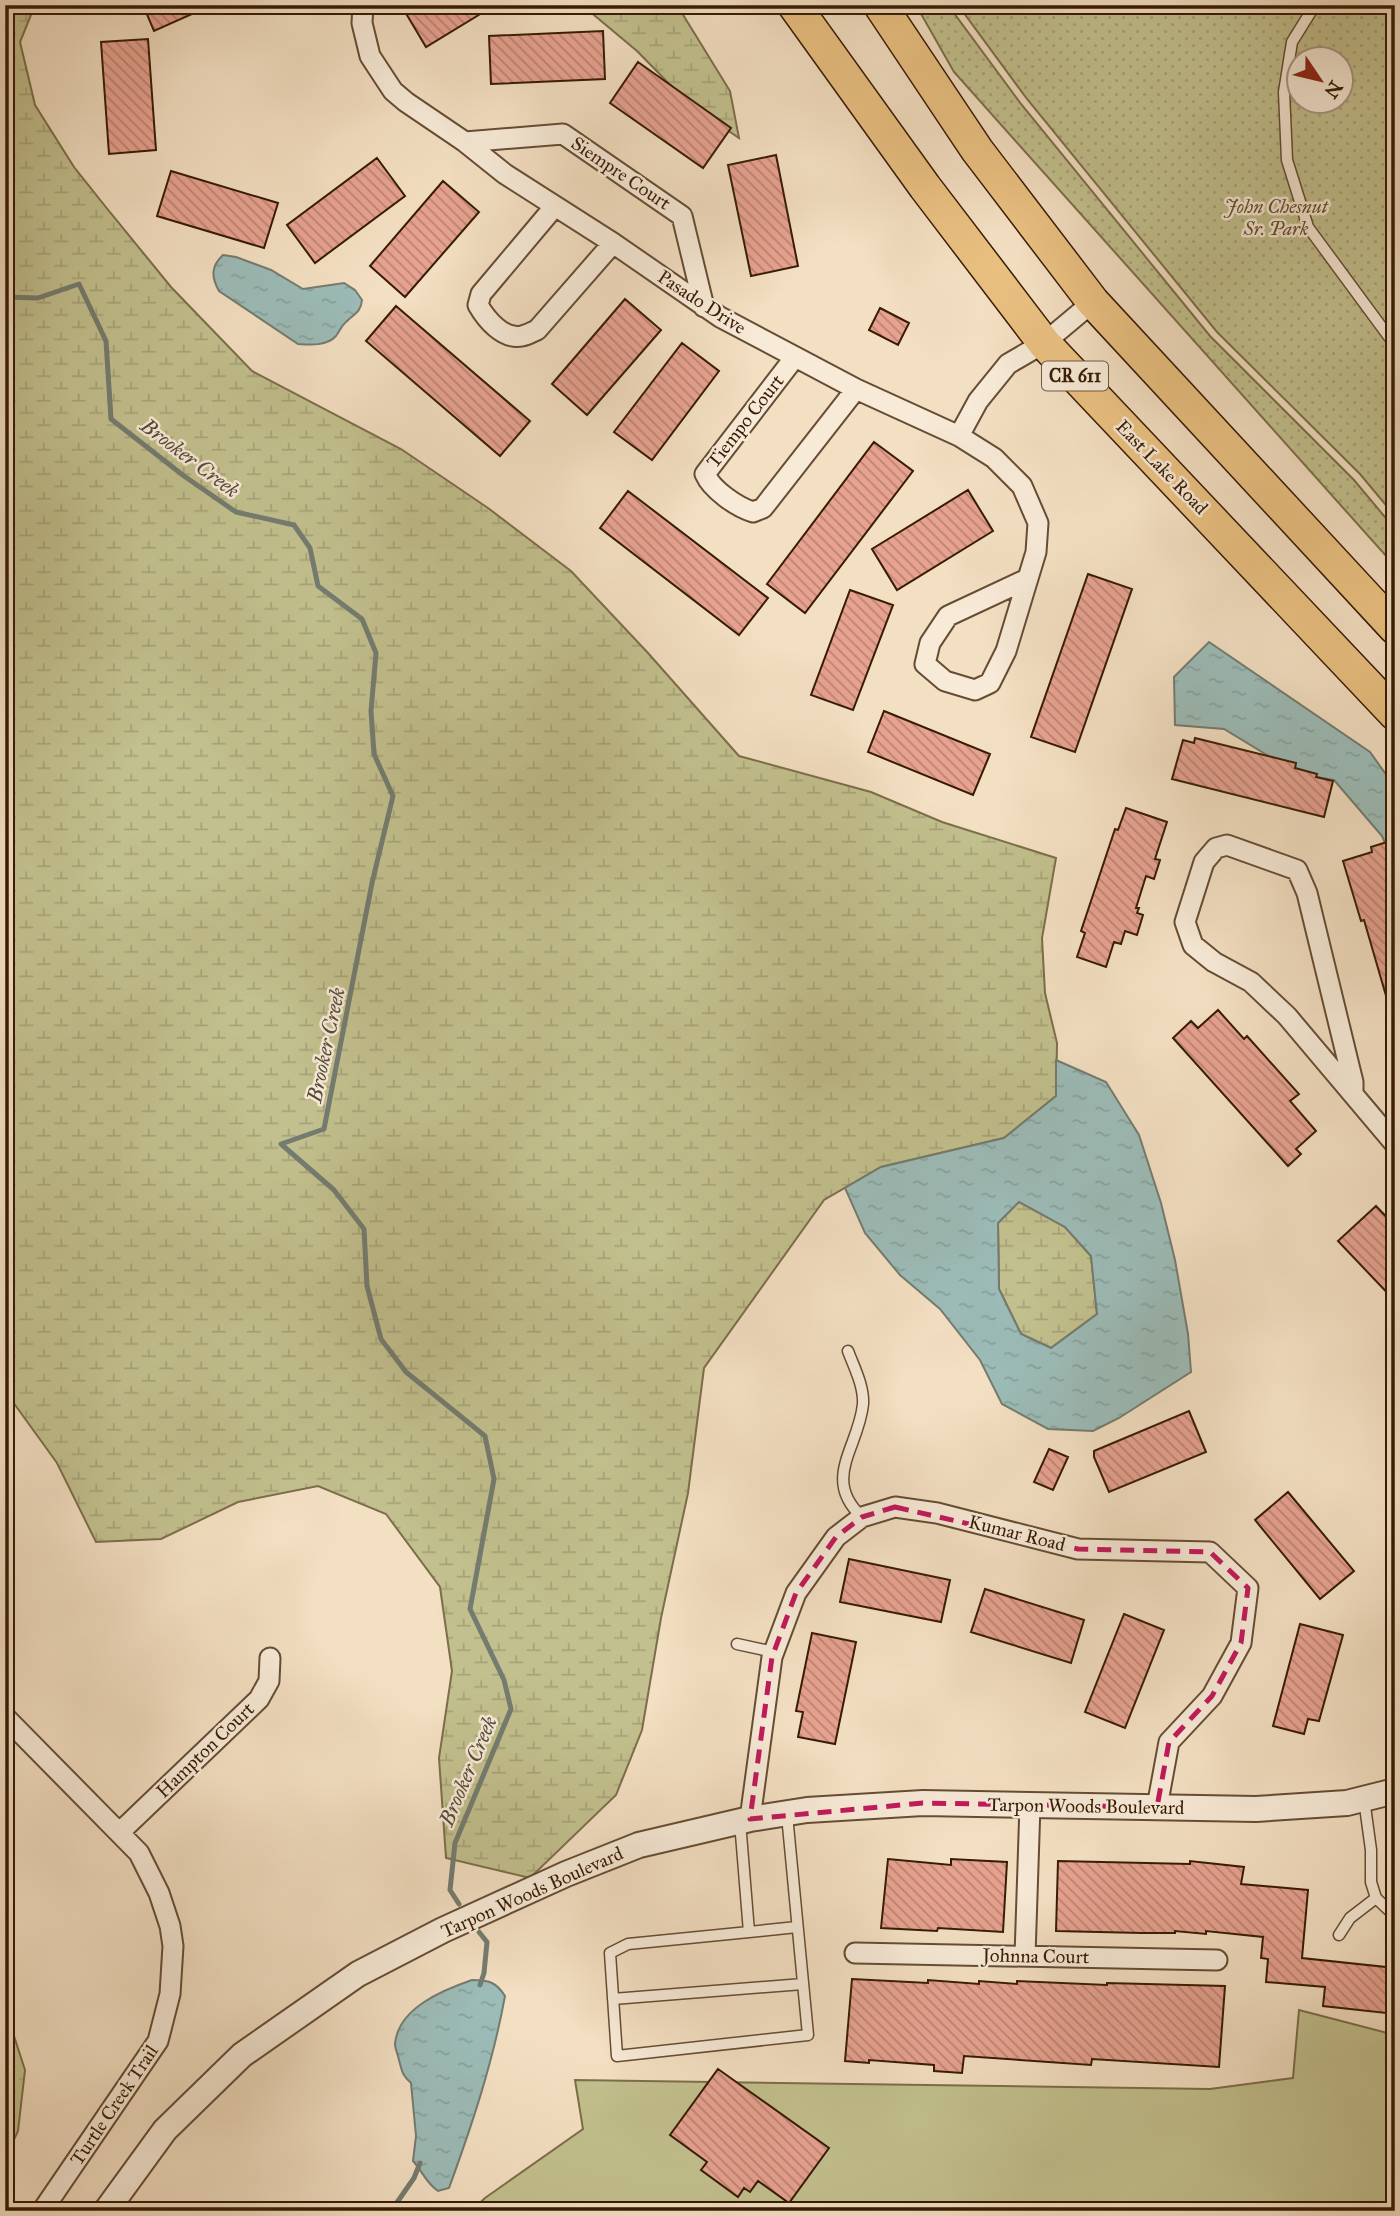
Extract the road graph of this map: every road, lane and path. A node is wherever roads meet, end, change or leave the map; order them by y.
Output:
1 (363, 5) edge
2 (794, 5) edge
3 (880, 5) edge
4 (1315, 5) edge
5 (465, 142) junction
6 (555, 206) junction
7 (613, 243) junction
8 (1093, 302) junction
9 (704, 307) junction
10 (1395, 341) edge
11 (1044, 344) junction
12 (795, 357) junction
13 (856, 389) junction
14 (959, 436) junction
15 (1027, 579) junction
16 (1294, 606) junction
17 (1395, 628) edge
18 (1395, 697) edge
19 (1395, 714) edge
20 (1353, 1094) junction
21 (1395, 1144) edge
22 (848, 1351) dead end
23 (862, 1517) junction
24 (737, 1644) dead end
25 (774, 1652) junction
26 (270, 1658) dead end
27 (5, 1717) edge
28 (1395, 1791) edge
29 (1364, 1798) junction
30 (1030, 1805) junction
31 (1157, 1807) junction
32 (787, 1813) junction
33 (745, 1821) junction
34 (120, 1832) junction
35 (1376, 1898) junction
36 (1395, 1916) edge
37 (797, 1927) junction
38 (749, 1932) junction
39 (1339, 1935) dead end
40 (855, 1953) dead end
41 (1025, 1956) junction
42 (1217, 1960) dead end
43 (803, 1984) junction
44 (613, 1999) junction
45 (42, 2211) edge
46 (106, 2211) edge

1 - 5 street, Pasado Drive
2 - 11 main road, East Lake Road / CR 611
3 - 8 main road, CR 611
4 - 10 lane
5 - 6 street, Pasado Drive
5 - 9 street, Siempre Court
6 - 7 street, Pasado Drive
6 - 7 street
7 - 9 street, Pasado Drive
8 - 11 street
8 - 17 main road, CR 611
9 - 12 street, Pasado Drive
11 - 14 street
11 - 16 main road, East Lake Road / CR 611
12 - 13 street, Pasado Drive
12 - 13 street, Tiempo Court
13 - 14 street, Pasado Drive
14 - 15 street, Pasado Drive
15 - 15 street, Pasado Drive
16 - 18 lane
16 - 19 main road, East Lake Road / CR 611
20 - 20 street
20 - 21 street
22 - 23 lane
23 - 25 street, Kumar Road
23 - 31 street, Kumar Road
24 - 25 lane
25 - 33 street, Kumar Road
26 - 34 street, Hampton Court
27 - 34 street, Turtle Creek Trail
28 - 29 street, Tarpon Woods Boulevard
29 - 31 street, Tarpon Woods Boulevard
29 - 35 lane
30 - 31 street, Tarpon Woods Boulevard
30 - 32 street, Tarpon Woods Boulevard
30 - 41 street
32 - 33 street, Tarpon Woods Boulevard
32 - 37 lane
33 - 38 lane
33 - 46 street, Tarpon Woods Boulevard
34 - 45 street, Turtle Creek Trail
35 - 36 lane
35 - 39 lane
37 - 38 lane
37 - 43 lane
38 - 44 lane
40 - 41 street, Johnna Court
41 - 42 street, Johnna Court
43 - 44 lane
43 - 44 lane

